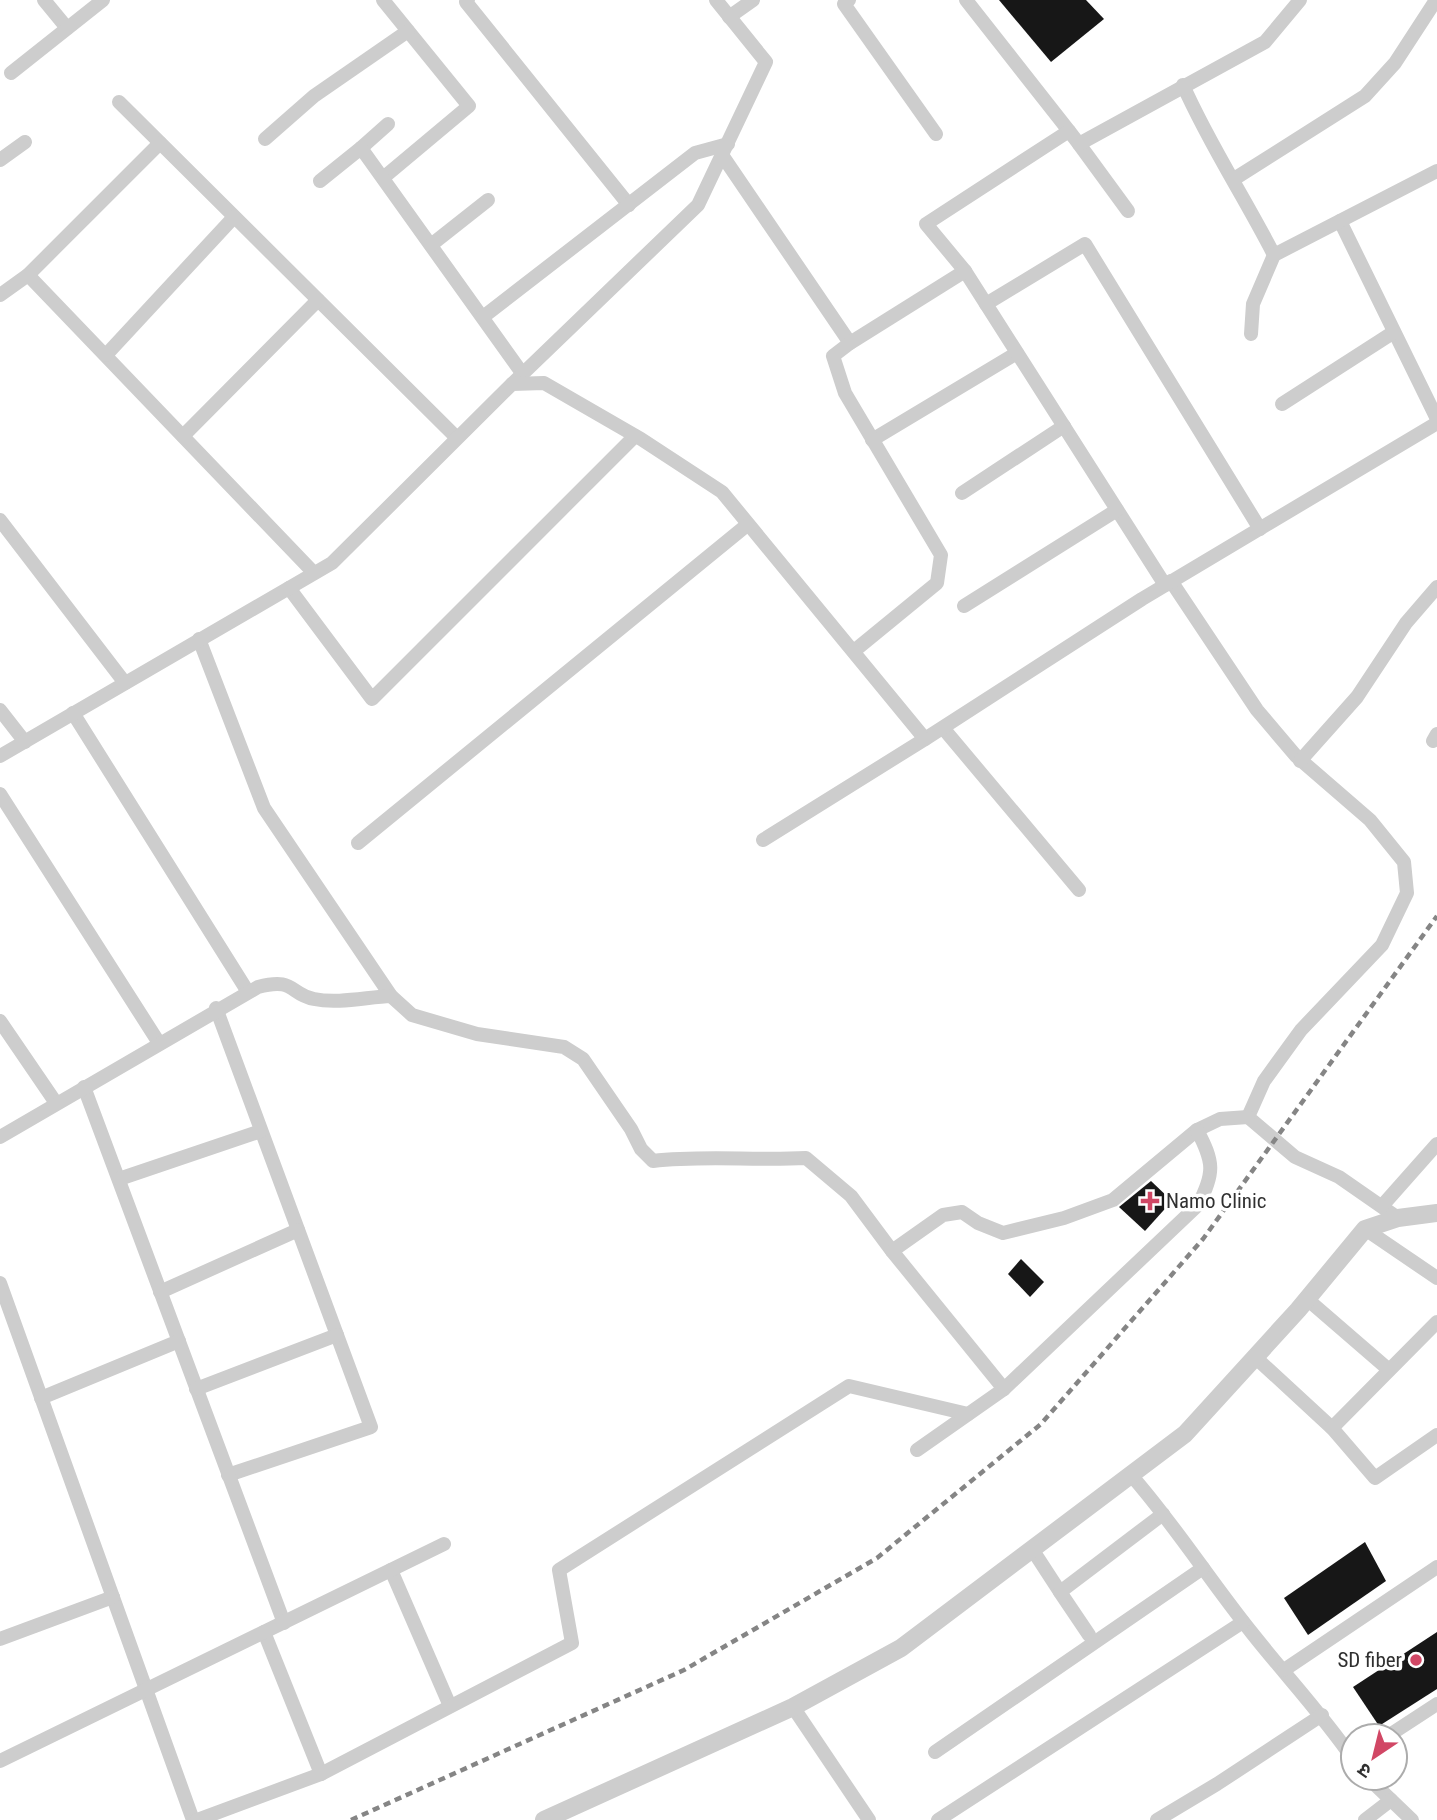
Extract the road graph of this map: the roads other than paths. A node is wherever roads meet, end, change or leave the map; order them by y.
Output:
1 (44, 0) edge
2 (103, 0) edge
3 (383, 0) edge
4 (468, 0) edge
5 (716, 0) edge
6 (752, 0) edge
7 (849, 0) edge
8 (966, 0) edge
9 (1300, 0) edge
10 (1436, 0) edge
11 (729, 17) junction
12 (67, 28) junction
13 (408, 31) junction
14 (10, 74) dead end
15 (1183, 85) junction
16 (118, 102) dead end
17 (388, 124) dead end
18 (1069, 131) junction
19 (936, 134) dead end
20 (265, 139) dead end
21 (24, 142) dead end
22 (160, 143) junction
23 (1079, 144) junction
24 (361, 148) junction
25 (725, 150) junction
26 (0, 160) edge
27 (1437, 172) edge
28 (383, 178) junction
29 (1234, 179) junction
30 (320, 180) dead end
31 (488, 200) dead end
32 (628, 205) junction
33 (1128, 211) dead end
34 (234, 217) junction
35 (1340, 221) junction
36 (431, 245) junction
37 (1274, 255) junction
38 (965, 271) junction
39 (28, 275) junction
40 (0, 295) edge
41 (318, 300) junction
42 (986, 304) junction
43 (483, 317) junction
44 (1394, 332) junction
45 (1251, 334) dead end
46 (850, 343) junction
47 (1017, 353) junction
48 (106, 355) junction
49 (517, 378) junction
50 (1282, 404) dead end
51 (1437, 421) edge
52 (1064, 426) junction
53 (183, 436) junction
54 (635, 436) junction
55 (456, 437) junction
56 (872, 440) junction
57 (962, 493) dead end
58 (1117, 510) junction
59 (0, 520) edge
60 (747, 525) junction
61 (1259, 529) junction
62 (313, 573) junction
63 (1168, 583) junction
64 (1437, 587) edge
65 (289, 588) junction
66 (964, 606) dead end
67 (199, 639) junction
68 (854, 651) junction
69 (125, 683) junction
70 (0, 710) edge
71 (73, 713) junction
72 (943, 728) junction
73 (925, 739) junction
74 (25, 742) junction
75 (0, 756) edge
76 (1300, 761) junction
77 (0, 794) edge
78 (764, 841) dead end
79 (358, 843) dead end
80 (1079, 890) dead end
81 (248, 992) junction
82 (391, 996) junction
83 (216, 1008) junction
84 (0, 1021) edge
85 (159, 1042) junction
86 (84, 1087) junction
87 (56, 1103) junction
88 (1248, 1117) junction
89 (261, 1130) junction
90 (1197, 1130) junction
91 (0, 1137) edge
92 (1437, 1144) edge
93 (119, 1180) junction
94 (1381, 1206) junction
95 (1437, 1213) edge
96 (1398, 1218) junction
97 (1365, 1229) junction
98 (298, 1230) junction
99 (892, 1251) junction
100 (1437, 1278) edge
101 (0, 1283) edge
102 (160, 1292) junction
103 (1307, 1299) junction
104 (1437, 1322) edge
105 (337, 1335) junction
106 (178, 1341) junction
107 (1255, 1357) junction
108 (1388, 1369) junction
109 (196, 1389) junction
110 (1004, 1389) junction
111 (41, 1398) junction
112 (968, 1414) junction
113 (1332, 1428) junction
114 (1437, 1435) edge
115 (917, 1450) dead end
116 (228, 1475) junction
117 (1131, 1475) junction
118 (1163, 1514) junction
119 (444, 1544) dead end
120 (1032, 1549) junction
121 (1437, 1567) edge
122 (1203, 1568) junction
123 (391, 1570) junction
124 (1060, 1591) junction
125 (113, 1597) junction
126 (1243, 1622) junction
127 (284, 1623) junction
128 (264, 1632) junction
129 (1089, 1635) dead end
130 (0, 1639) edge
131 (1283, 1670) junction
132 (146, 1690) junction
133 (1437, 1704) edge
134 (450, 1706) junction
135 (793, 1707) junction
136 (1322, 1715) junction
137 (1409, 1722) edge
138 (1339, 1739) edge
139 (935, 1752) dead end
140 (0, 1761) edge
141 (321, 1774) junction
142 (1383, 1792) edge
143 (1391, 1800) junction
144 (195, 1820) edge
145 (544, 1820) edge
146 (869, 1820) edge
147 (938, 1820) edge
148 (1157, 1820) edge
149 (1365, 1820) edge
150 (1412, 1820) edge

1 - 12 street
2 - 12 street
3 - 13 street
4 - 32 street
5 - 11 street
6 - 11 street
7 - 19 street
8 - 18 street
9 - 15 street
10 - 29 street
11 - 25 street
12 - 14 street
13 - 20 street
13 - 28 street
15 - 23 street
15 - 29 street
16 - 22 street
17 - 24 street
18 - 23 street
18 - 38 street
21 - 26 street
22 - 34 street
22 - 39 street
23 - 33 street
24 - 28 street
24 - 30 street
25 - 32 street
25 - 46 street
25 - 49 street
27 - 35 street
28 - 36 street
29 - 37 street
31 - 36 street
32 - 43 street
34 - 41 street
34 - 48 street
35 - 37 street
35 - 44 street
36 - 43 street
37 - 45 street
38 - 42 street
38 - 46 street
39 - 40 street
39 - 48 street
41 - 53 street
41 - 55 street
42 - 47 street
42 - 61 street
43 - 49 street
44 - 50 street
44 - 51 street
46 - 56 street
47 - 52 street
47 - 56 street
48 - 53 street
49 - 54 street
49 - 55 street
51 - 61 street
52 - 57 street
52 - 58 street
53 - 62 street
54 - 60 street
54 - 65 street
55 - 62 street
56 - 68 street
58 - 63 street
58 - 66 street
59 - 69 street
60 - 68 street
60 - 79 street
61 - 63 street
62 - 65 street
63 - 72 street
63 - 76 street
64 - 76 street
65 - 67 street
67 - 69 street
67 - 82 street
68 - 73 street
69 - 71 street
70 - 74 street
71 - 74 street
71 - 81 street
72 - 73 street
72 - 80 street
73 - 78 street
74 - 75 street
76 - 88 street
77 - 85 street
81 - 82 street
81 - 83 street
82 - 99 street
83 - 85 street
83 - 89 street
84 - 87 street
85 - 86 street
86 - 87 street
86 - 93 street
87 - 91 street
88 - 90 street
88 - 94 street
89 - 93 street
89 - 98 street
90 - 99 street
90 - 110 street
92 - 94 street
93 - 102 street
94 - 96 street
95 - 96 street
96 - 97 street
97 - 100 street
97 - 103 street
98 - 102 street
98 - 105 street
99 - 110 street
101 - 111 street
102 - 106 street
103 - 107 street
103 - 108 street
104 - 108 street
105 - 109 street
105 - 116 street
106 - 109 street
106 - 111 street
107 - 113 street
107 - 117 street
108 - 113 street
109 - 116 street
110 - 112 street
111 - 125 street
112 - 115 street
112 - 134 street
113 - 114 street
116 - 127 street
117 - 118 street
117 - 120 street
118 - 122 street
118 - 124 street
119 - 123 street
120 - 124 street
120 - 135 street
121 - 131 street
122 - 126 street
122 - 139 street
123 - 127 street
123 - 134 street
124 - 129 street
125 - 130 street
125 - 132 street
126 - 131 street
126 - 147 street
127 - 128 street
128 - 132 street
128 - 141 street
131 - 136 street
132 - 140 street
132 - 144 street
133 - 137 street
134 - 141 street
135 - 145 street
135 - 146 street
136 - 138 street
136 - 148 street
141 - 144 street
142 - 143 street
143 - 149 street
143 - 150 street

